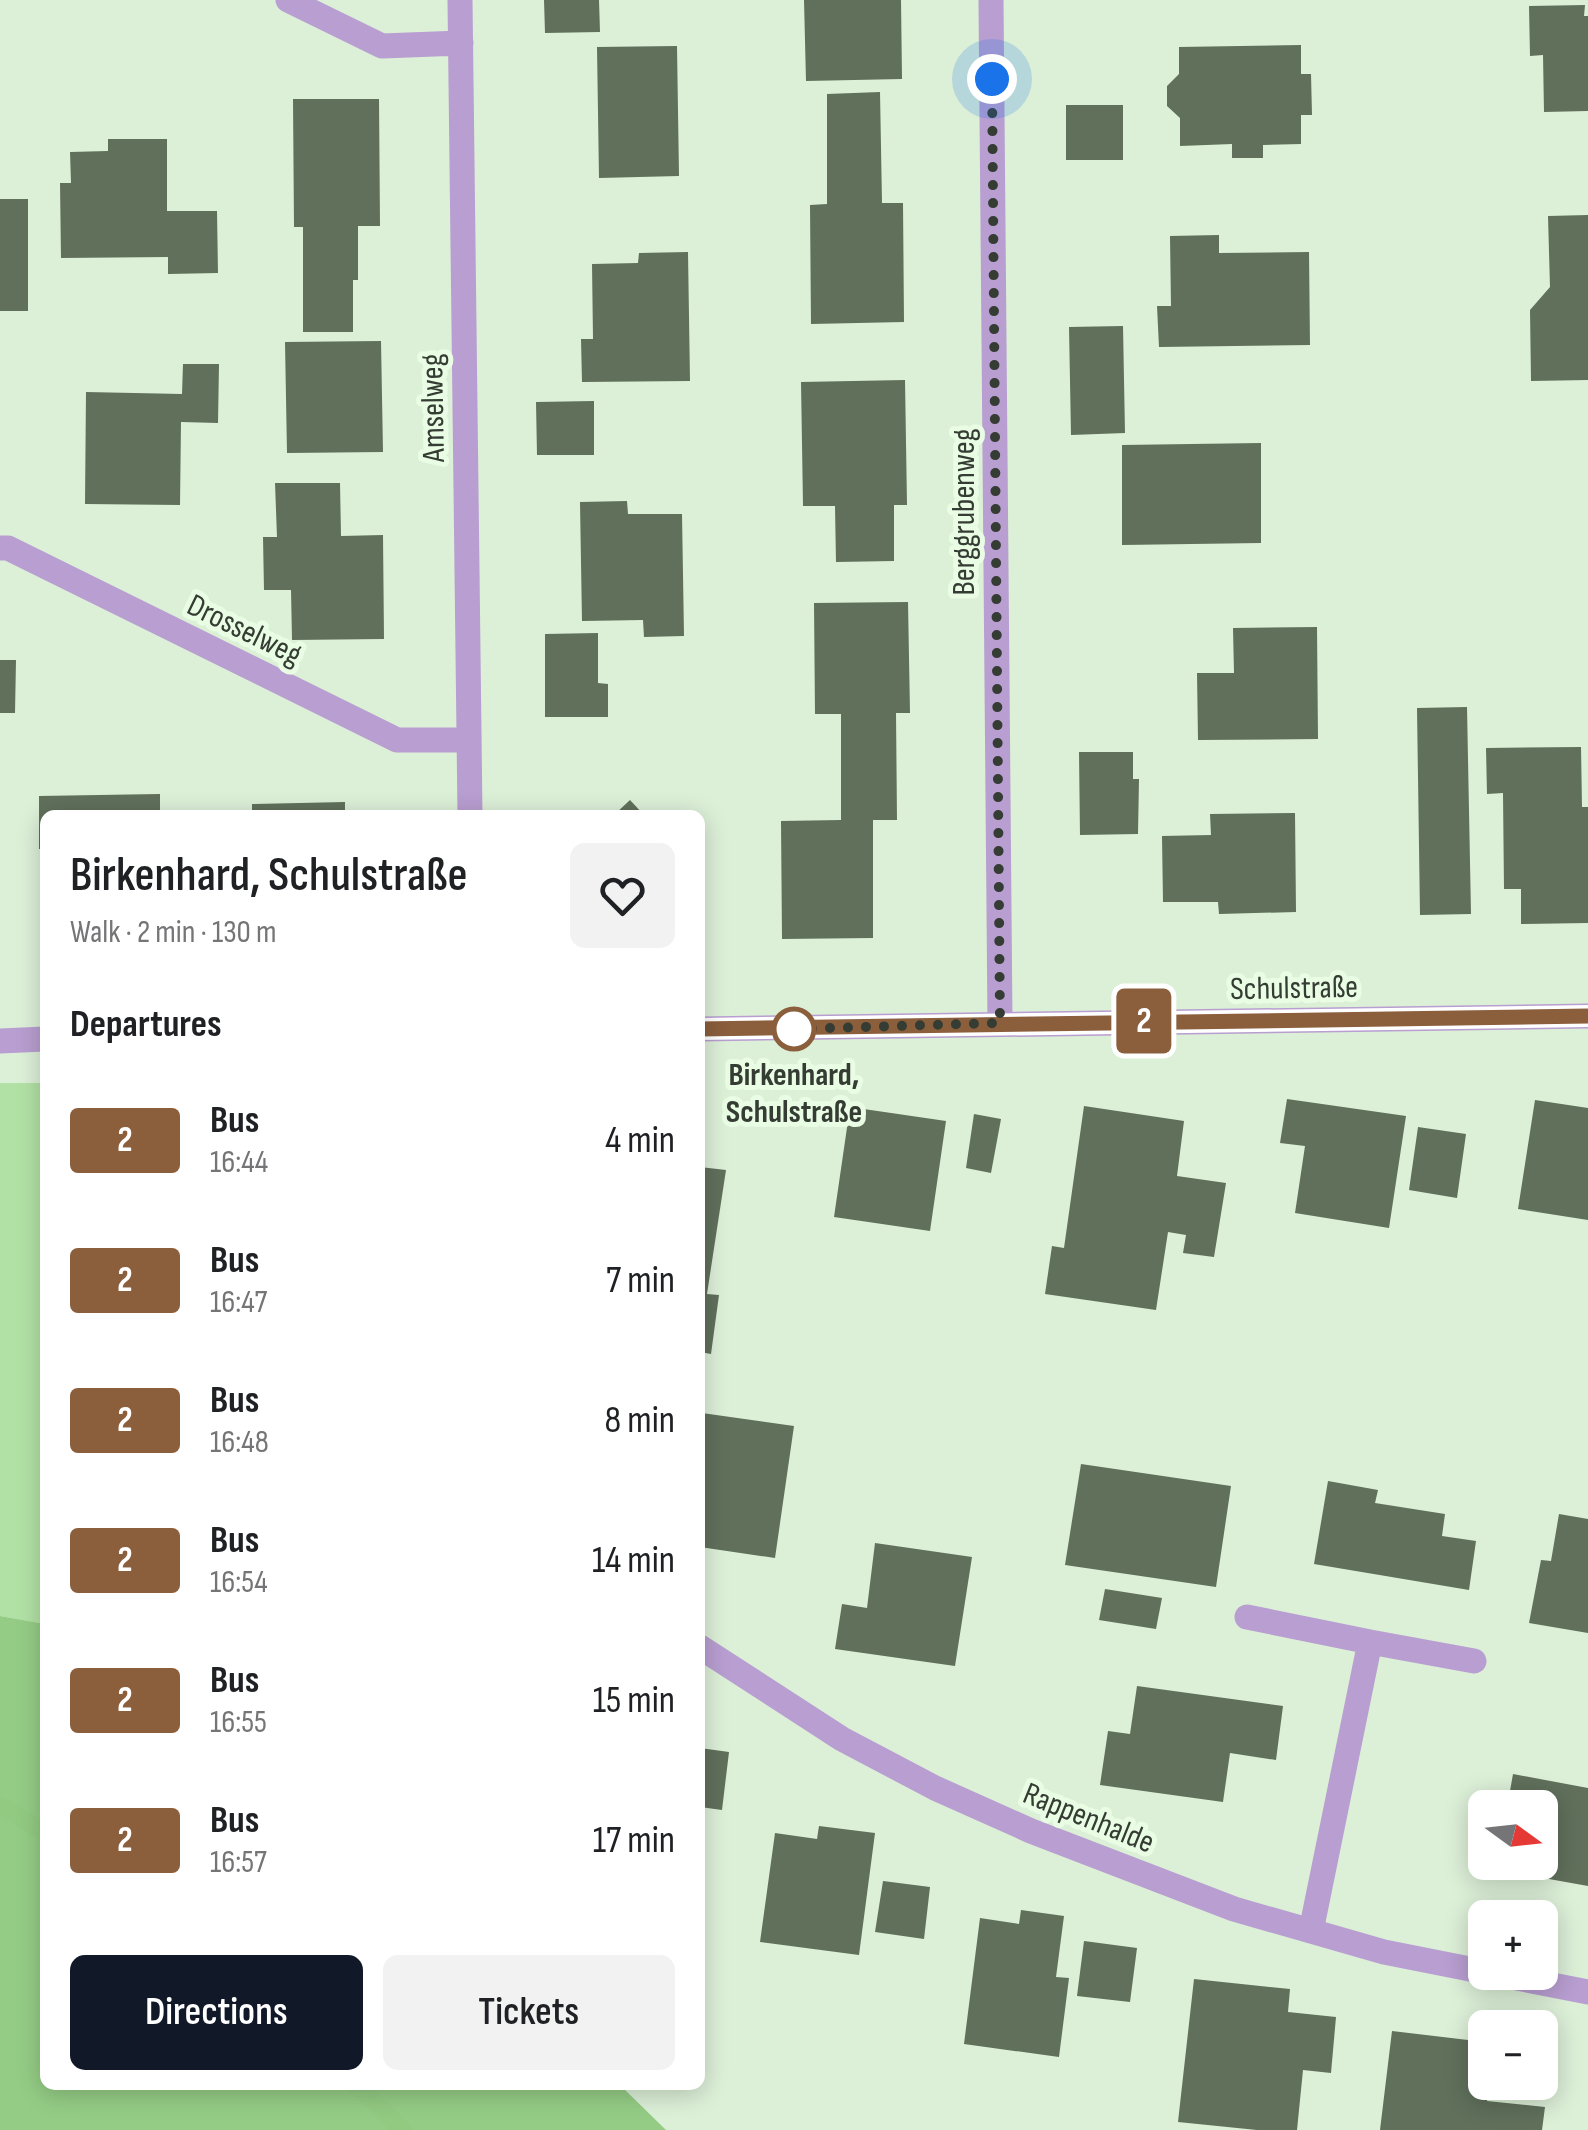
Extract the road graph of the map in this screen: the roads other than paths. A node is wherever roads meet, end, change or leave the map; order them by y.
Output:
1 (288, 0) edge
2 (460, 0) edge
3 (992, 0) edge
4 (461, 44) junction
5 (0, 548) edge
6 (469, 740) junction
7 (470, 810) edge
8 (1588, 1016) edge
9 (1000, 1023) junction
10 (705, 1029) edge
11 (40, 1040) edge
12 (0, 1041) edge
13 (1247, 1617) dead end
14 (1370, 1642) junction
15 (705, 1650) edge
16 (1474, 1662) dead end
17 (1310, 1931) junction
18 (1468, 1968) edge
19 (1558, 1986) edge
20 (1588, 1992) edge

1 - 4 street
2 - 4 street, Amselweg
3 - 9 street, Berggrubenweg
4 - 6 street, Amselweg
5 - 6 street, Drosselweg
6 - 7 street, Amselweg
8 - 9 street, Schulstraße
9 - 10 street, Schulstraße
11 - 12 street
13 - 14 street
14 - 16 street
14 - 17 street
15 - 17 street, Rappenhalde
17 - 18 street, Rappenhalde
19 - 20 street, Rappenhalde

